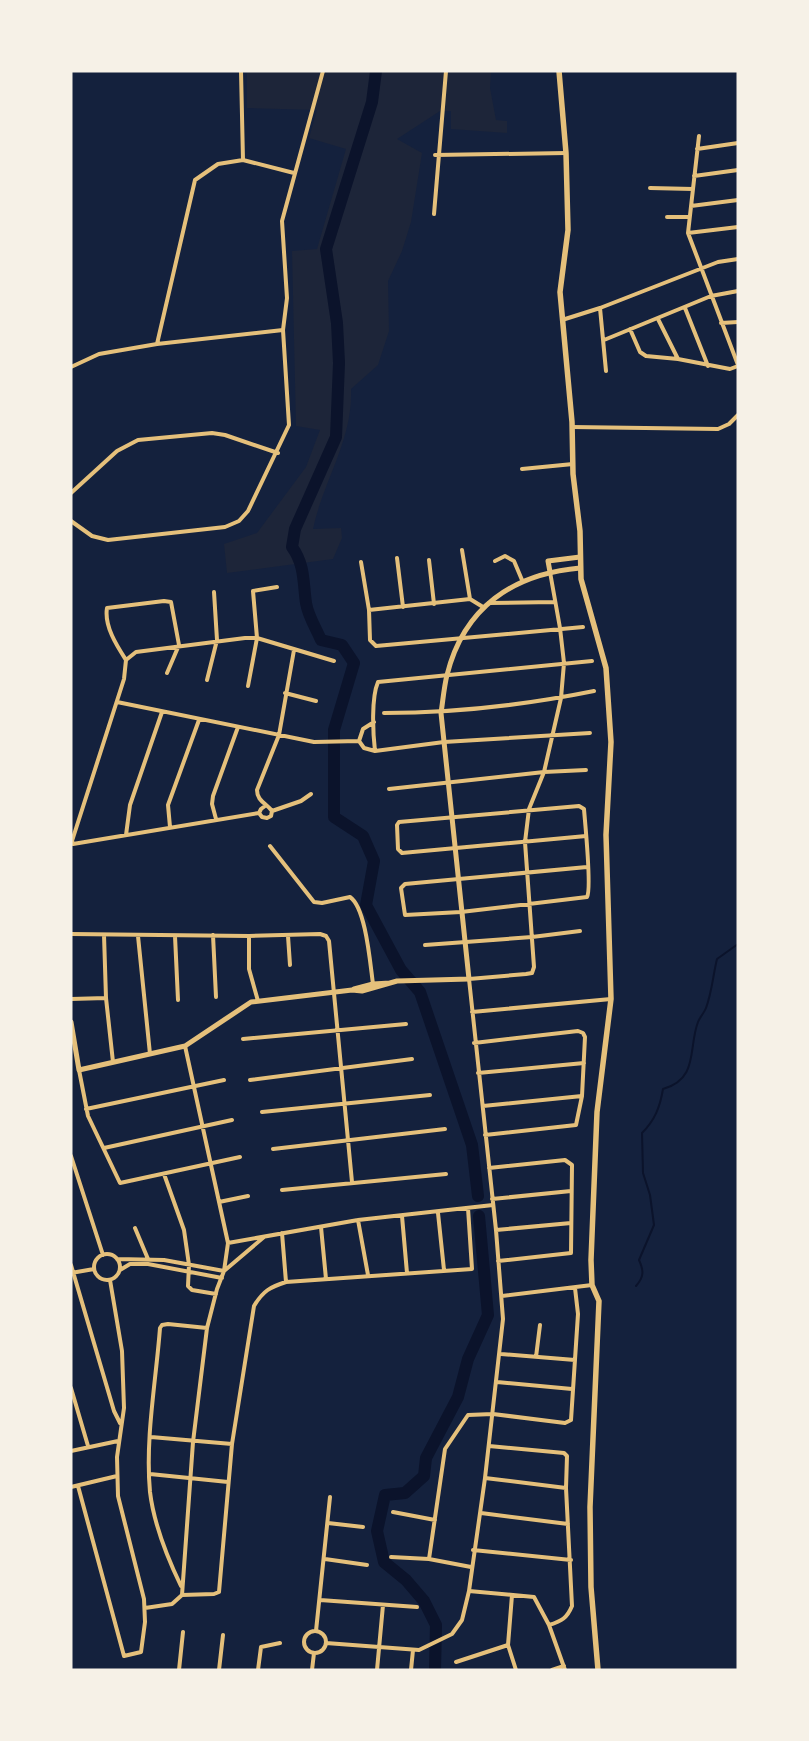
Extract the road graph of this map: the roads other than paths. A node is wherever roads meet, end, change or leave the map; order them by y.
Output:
1 (241, 71) edge
2 (323, 71) edge
3 (446, 71) edge
4 (559, 71) edge
5 (698, 136) dead end
6 (738, 143) edge
7 (697, 149) junction
8 (435, 154) dead end
9 (566, 154) junction
10 (243, 160) junction
11 (738, 170) edge
12 (294, 173) junction
13 (694, 176) junction
14 (650, 188) dead end
15 (692, 189) junction
16 (738, 200) edge
17 (691, 206) junction
18 (434, 214) dead end
19 (667, 217) dead end
20 (690, 217) junction
21 (738, 228) edge
22 (688, 233) junction
23 (738, 259) edge
24 (700, 269) junction
25 (738, 291) edge
26 (711, 296) junction
27 (600, 308) junction
28 (685, 308) junction
29 (658, 319) junction
30 (562, 320) junction
31 (738, 322) edge
32 (721, 323) junction
33 (630, 329) junction
34 (282, 330) junction
35 (604, 340) junction
36 (157, 344) junction
37 (678, 359) junction
38 (708, 366) junction
39 (738, 366) edge
40 (71, 367) edge
41 (606, 371) dead end
42 (738, 415) edge
43 (572, 427) junction
44 (278, 453) junction
45 (573, 464) junction
46 (522, 469) dead end
47 (71, 494) edge
48 (71, 521) edge
49 (462, 550) dead end
50 (580, 557) junction
51 (397, 558) dead end
52 (429, 560) dead end
53 (494, 560) dead end
54 (360, 562) dead end
55 (580, 568) junction
56 (550, 572) junction
57 (522, 580) junction
58 (277, 587) dead end
59 (214, 592) dead end
60 (470, 598) junction
61 (554, 602) junction
62 (434, 604) junction
63 (486, 605) junction
64 (403, 607) junction
65 (369, 610) junction
66 (583, 627) dead end
67 (560, 628) junction
68 (257, 638) junction
69 (461, 638) junction
70 (217, 640) junction
71 (179, 645) junction
72 (294, 650) junction
73 (126, 660) junction
74 (334, 661) dead end
75 (592, 661) dead end
76 (564, 663) junction
77 (167, 673) dead end
78 (447, 675) junction
79 (206, 680) dead end
80 (248, 686) dead end
81 (594, 691) dead end
82 (285, 693) junction
83 (561, 698) junction
84 (316, 701) dead end
85 (117, 702) junction
86 (162, 712) junction
87 (384, 713) dead end
88 (441, 713) junction
89 (199, 720) junction
90 (374, 722) junction
91 (238, 728) junction
92 (590, 733) dead end
93 (279, 735) junction
94 (551, 736) junction
95 (357, 741) junction
96 (444, 742) junction
97 (375, 751) junction
98 (586, 770) dead end
99 (544, 772) junction
100 (448, 783) junction
101 (389, 789) dead end
102 (311, 794) dead end
103 (265, 806) junction
104 (529, 809) junction
105 (272, 811) junction
106 (260, 813) junction
107 (454, 817) junction
108 (216, 819) junction
109 (170, 827) junction
110 (126, 835) junction
111 (586, 836) junction
112 (525, 842) junction
113 (270, 846) dead end
114 (457, 848) junction
115 (587, 867) junction
116 (525, 872) junction
117 (459, 878) junction
118 (528, 905) junction
119 (462, 912) junction
120 (580, 931) dead end
121 (71, 934) edge
122 (104, 935) junction
123 (213, 935) junction
124 (138, 936) junction
125 (175, 936) junction
126 (249, 936) junction
127 (288, 936) junction
128 (532, 937) junction
129 (464, 943) junction
130 (426, 945) dead end
131 (290, 965) dead end
132 (469, 979) junction
133 (395, 982) junction
134 (373, 984) junction
135 (352, 990) junction
136 (333, 992) junction
137 (216, 997) dead end
138 (106, 998) junction
139 (611, 998) junction
140 (71, 999) edge
141 (178, 1000) dead end
142 (258, 1001) junction
143 (472, 1012) junction
144 (71, 1022) edge
145 (406, 1024) dead end
146 (338, 1031) junction
147 (243, 1038) dead end
148 (474, 1043) junction
149 (185, 1046) junction
150 (150, 1054) junction
151 (412, 1059) dead end
152 (113, 1062) junction
153 (584, 1063) junction
154 (341, 1068) junction
155 (79, 1070) junction
156 (478, 1073) junction
157 (224, 1080) dead end
158 (250, 1080) dead end
159 (194, 1086) junction
160 (430, 1096) dead end
161 (582, 1096) junction
162 (344, 1105) junction
163 (482, 1106) junction
164 (86, 1109) junction
165 (262, 1112) dead end
166 (232, 1120) dead end
167 (202, 1127) junction
168 (445, 1129) dead end
169 (485, 1135) junction
170 (348, 1140) junction
171 (104, 1148) junction
172 (273, 1149) dead end
173 (71, 1156) edge
174 (240, 1157) dead end
175 (210, 1164) junction
176 (489, 1168) junction
177 (164, 1174) junction
178 (446, 1174) dead end
179 (352, 1182) junction
180 (282, 1190) dead end
181 (571, 1191) junction
182 (248, 1196) dead end
183 (492, 1199) junction
184 (219, 1202) junction
185 (493, 1205) junction
186 (468, 1208) junction
187 (438, 1213) junction
188 (402, 1216) junction
189 (358, 1220) junction
190 (570, 1223) junction
191 (321, 1227) junction
192 (135, 1228) dead end
193 (496, 1230) junction
194 (282, 1233) junction
195 (264, 1236) junction
196 (228, 1243) junction
197 (103, 1255) junction
198 (117, 1259) junction
199 (148, 1259) junction
200 (498, 1261) junction
201 (71, 1265) edge
202 (189, 1265) junction
203 (94, 1269) junction
204 (120, 1270) junction
205 (444, 1270) junction
206 (188, 1271) junction
207 (224, 1271) junction
208 (72, 1273) edge
209 (407, 1273) junction
210 (368, 1275) junction
211 (222, 1278) junction
212 (326, 1279) junction
213 (110, 1280) junction
214 (286, 1282) junction
215 (592, 1285) junction
216 (575, 1288) junction
217 (216, 1294) junction
218 (502, 1296) junction
219 (540, 1325) dead end
220 (207, 1328) junction
221 (500, 1354) junction
222 (536, 1356) junction
223 (575, 1360) junction
224 (497, 1382) junction
225 (71, 1388) edge
226 (572, 1389) junction
227 (493, 1414) junction
228 (120, 1423) junction
229 (151, 1436) junction
230 (118, 1441) junction
231 (193, 1442) junction
232 (232, 1444) junction
233 (88, 1446) junction
234 (489, 1446) junction
235 (71, 1451) edge
236 (150, 1474) junction
237 (117, 1476) junction
238 (192, 1477) junction
239 (485, 1478) junction
240 (228, 1482) junction
241 (78, 1486) junction
242 (71, 1487) edge
243 (566, 1488) junction
244 (330, 1497) dead end
245 (393, 1512) dead end
246 (481, 1513) junction
247 (435, 1520) junction
248 (328, 1523) junction
249 (568, 1524) junction
250 (363, 1527) dead end
251 (473, 1550) junction
252 (391, 1557) dead end
253 (325, 1559) junction
254 (428, 1559) junction
255 (571, 1560) junction
256 (367, 1565) dead end
257 (471, 1567) junction
258 (182, 1587) junction
259 (469, 1591) junction
260 (182, 1595) junction
261 (512, 1595) junction
262 (320, 1600) junction
263 (383, 1605) junction
264 (418, 1607) dead end
265 (145, 1608) junction
266 (549, 1626) junction
267 (316, 1631) junction
268 (183, 1632) dead end
269 (223, 1635) dead end
270 (280, 1643) dead end
271 (326, 1643) junction
272 (508, 1645) junction
273 (379, 1648) junction
274 (413, 1650) junction
275 (314, 1653) junction
276 (456, 1662) dead end
277 (564, 1668) edge
278 (179, 1670) edge
279 (219, 1670) edge
280 (258, 1670) edge
281 (312, 1670) edge
282 (376, 1670) edge
283 (412, 1670) edge
284 (516, 1670) edge
285 (552, 1670) edge
286 (598, 1670) edge

1 - 10 street
2 - 12 street
3 - 18 street
4 - 9 main road
5 - 7 street
6 - 7 street
7 - 13 street
8 - 9 street
9 - 30 main road
10 - 12 street
10 - 36 street
11 - 13 street
12 - 34 street
13 - 15 street
14 - 15 street
15 - 17 street
16 - 17 street
17 - 20 street
19 - 20 street
20 - 22 street
21 - 22 street
22 - 24 street
23 - 24 street
24 - 26 street
24 - 27 street
25 - 26 street
26 - 28 street
26 - 32 street
27 - 30 street
27 - 35 street
28 - 29 street
28 - 38 street
29 - 33 street
29 - 37 street
30 - 43 main road
31 - 32 street
32 - 39 street
33 - 35 street
33 - 37 street
34 - 36 street
34 - 44 street
35 - 41 street
36 - 40 street
37 - 38 street
38 - 39 street
42 - 43 street
43 - 45 main road
44 - 47 street
44 - 48 street
45 - 46 street
45 - 50 main road
49 - 60 street
50 - 55 main road
50 - 56 street
51 - 64 street
52 - 62 street
53 - 57 street
54 - 65 street
55 - 56 street
55 - 139 main road
56 - 57 street
56 - 61 street
57 - 63 street
58 - 68 street
59 - 70 street
60 - 62 street
60 - 63 street
61 - 63 street
61 - 67 street
62 - 64 street
63 - 69 street
64 - 65 street
65 - 69 street
66 - 67 street
67 - 69 street
67 - 76 street
68 - 70 street
68 - 72 street
68 - 80 street
69 - 78 street
70 - 71 street
70 - 79 street
71 - 73 street
71 - 73 street
71 - 77 street
72 - 74 street
72 - 82 street
73 - 85 street
75 - 76 street
76 - 78 street
76 - 83 street
78 - 88 street
78 - 90 street
81 - 83 street
82 - 84 street
82 - 93 street
83 - 88 street
83 - 94 street
85 - 86 street
85 - 110 street
86 - 89 street
86 - 110 street
87 - 88 street
88 - 96 street
89 - 91 street
89 - 109 street
90 - 95 street
90 - 97 street
91 - 93 street
91 - 108 street
92 - 94 street
93 - 95 street
93 - 103 street
94 - 96 street
94 - 99 street
95 - 97 street
96 - 97 street
96 - 100 street
98 - 99 street
99 - 100 street
99 - 104 street
100 - 101 street
100 - 107 street
102 - 105 street
103 - 105 street
103 - 106 street
104 - 107 street
104 - 111 street
104 - 112 street
105 - 106 street
106 - 108 street
107 - 114 street
107 - 114 street
108 - 109 street
109 - 110 street
111 - 112 street
111 - 115 street
112 - 114 street
112 - 116 street
113 - 134 street
114 - 117 street
115 - 116 street
115 - 118 street
116 - 117 street
116 - 118 street
117 - 119 street
117 - 119 street
118 - 119 street
118 - 128 street
119 - 129 street
120 - 128 street
121 - 122 street
122 - 124 street
122 - 138 street
123 - 125 street
123 - 126 street
123 - 137 street
124 - 125 street
124 - 150 street
125 - 141 street
126 - 127 street
126 - 142 street
127 - 131 street
127 - 136 street
128 - 129 street
128 - 132 street
129 - 130 street
129 - 132 street
132 - 133 street
132 - 143 street
133 - 134 street
133 - 135 street
134 - 135 street
135 - 136 street
136 - 142 street
136 - 146 street
138 - 140 street
138 - 152 street
139 - 143 street
139 - 215 main road
142 - 149 street
143 - 148 street
144 - 155 street
145 - 146 street
146 - 147 street
146 - 154 street
148 - 153 street
148 - 156 street
149 - 150 street
149 - 159 street
150 - 152 street
151 - 154 street
152 - 155 street
153 - 156 street
153 - 161 street
154 - 158 street
154 - 162 street
155 - 164 street
156 - 163 street
157 - 159 street
159 - 164 street
159 - 167 street
160 - 162 street
161 - 163 street
161 - 169 street
162 - 165 street
162 - 170 street
163 - 169 street
164 - 171 street
166 - 167 street
167 - 171 street
167 - 175 street
168 - 170 street
169 - 176 street
170 - 172 street
170 - 179 street
171 - 177 street
173 - 197 street
174 - 175 street
175 - 177 street
175 - 184 street
176 - 181 street
176 - 183 street
177 - 202 street
178 - 179 street
179 - 180 street
181 - 183 street
181 - 190 street
182 - 184 street
183 - 185 street
184 - 196 street
185 - 186 street
185 - 193 street
186 - 187 street
186 - 205 street
187 - 188 street
187 - 205 street
188 - 189 street
188 - 209 street
189 - 191 street
189 - 210 street
190 - 193 street
190 - 200 street
191 - 194 street
191 - 212 street
192 - 199 street
193 - 200 street
194 - 195 street
194 - 214 street
195 - 196 street
195 - 207 street
196 - 207 street
197 - 198 street
197 - 203 street
198 - 199 street
198 - 204 street
199 - 202 street
200 - 218 street
201 - 208 street
202 - 206 street
202 - 207 street
203 - 208 street
203 - 213 street
204 - 206 street
204 - 213 street
205 - 209 street
206 - 211 street
206 - 217 street
207 - 211 street
208 - 228 street
209 - 210 street
210 - 212 street
211 - 217 street
212 - 214 street
213 - 228 street
214 - 232 street
215 - 216 street
215 - 286 main road
216 - 218 street
216 - 223 street
217 - 220 street
218 - 221 street
219 - 222 street
220 - 229 street
220 - 231 street
221 - 222 street
221 - 224 street
222 - 223 street
223 - 226 street
224 - 226 street
224 - 227 street
225 - 233 street
226 - 227 street
227 - 234 street
227 - 247 street
228 - 230 street
229 - 231 street
229 - 236 street
230 - 233 street
230 - 237 street
231 - 232 street
231 - 238 street
232 - 240 street
233 - 235 street
234 - 239 street
234 - 243 street
236 - 238 street
236 - 258 street
237 - 241 street
237 - 265 street
238 - 240 street
238 - 258 street
239 - 243 street
239 - 246 street
240 - 260 street
241 - 242 street
241 - 265 street
243 - 249 street
244 - 248 street
245 - 247 street
246 - 249 street
246 - 251 street
247 - 254 street
248 - 250 street
248 - 253 street
249 - 255 street
251 - 255 street
251 - 257 street
252 - 254 street
253 - 256 street
253 - 262 street
254 - 257 street
255 - 266 street
257 - 259 street
258 - 260 street
259 - 261 street
259 - 274 street
260 - 265 street
261 - 266 street
261 - 272 street
262 - 263 street
262 - 267 street
263 - 264 street
263 - 273 street
266 - 277 street
267 - 271 street
267 - 275 street
268 - 278 street
269 - 279 street
270 - 280 street
271 - 273 street
271 - 275 street
272 - 276 street
272 - 284 street
273 - 274 street
273 - 282 street
274 - 283 street
275 - 281 street
277 - 285 street

